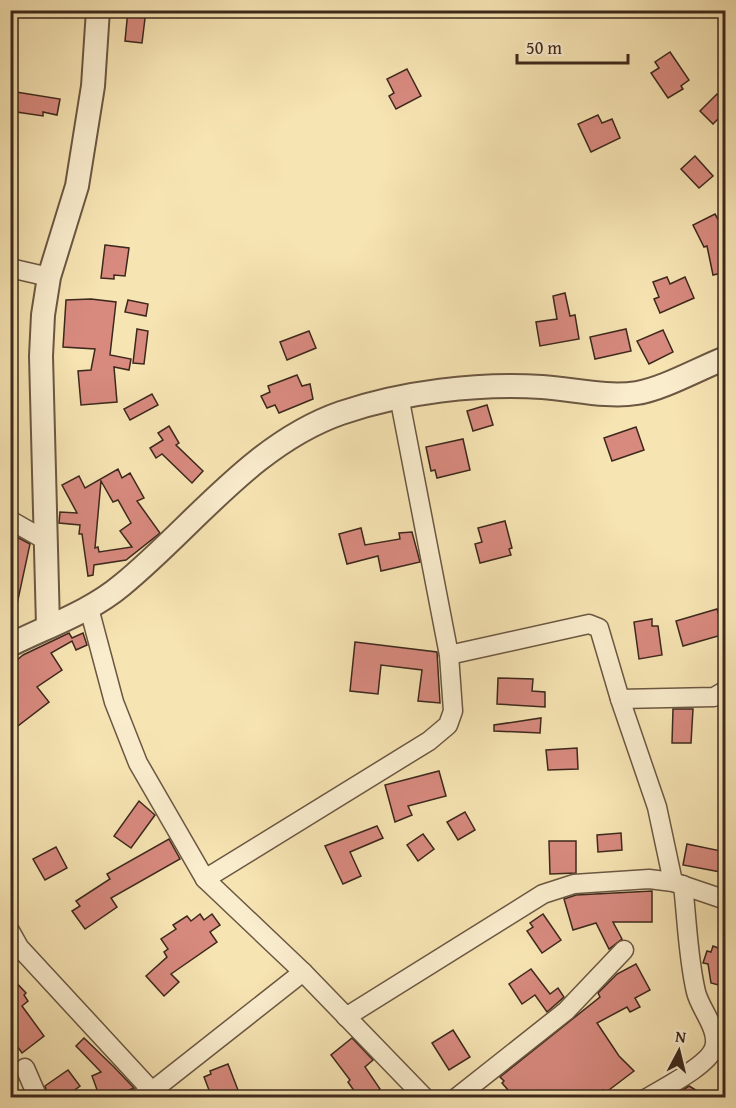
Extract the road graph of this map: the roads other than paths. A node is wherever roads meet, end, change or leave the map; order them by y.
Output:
1 (98, 10) edge
2 (10, 268) edge
3 (49, 277) junction
4 (726, 358) edge
5 (399, 396) junction
6 (10, 520) edge
7 (45, 540) junction
8 (89, 608) junction
9 (48, 626) junction
10 (10, 645) edge
11 (449, 654) junction
12 (726, 690) edge
13 (620, 699) junction
14 (205, 879) junction
15 (678, 884) junction
16 (726, 900) edge
17 (10, 932) edge
18 (624, 950) dead end
19 (303, 972) junction
20 (346, 1017) junction
21 (25, 1068) dead end
22 (145, 1094) edge
23 (39, 1098) edge
24 (425, 1098) edge
25 (456, 1098) edge
26 (647, 1098) edge

1 - 3 street
2 - 3 street
3 - 7 street
4 - 5 street
5 - 8 street
5 - 11 street
6 - 7 street
7 - 9 street
8 - 9 street
8 - 14 street
9 - 10 street
11 - 13 street
11 - 14 street
12 - 13 street
13 - 15 street
14 - 19 street
15 - 16 street
15 - 20 street
15 - 26 street
17 - 22 street
18 - 25 street
19 - 20 street
19 - 22 street
20 - 24 street
21 - 23 street

